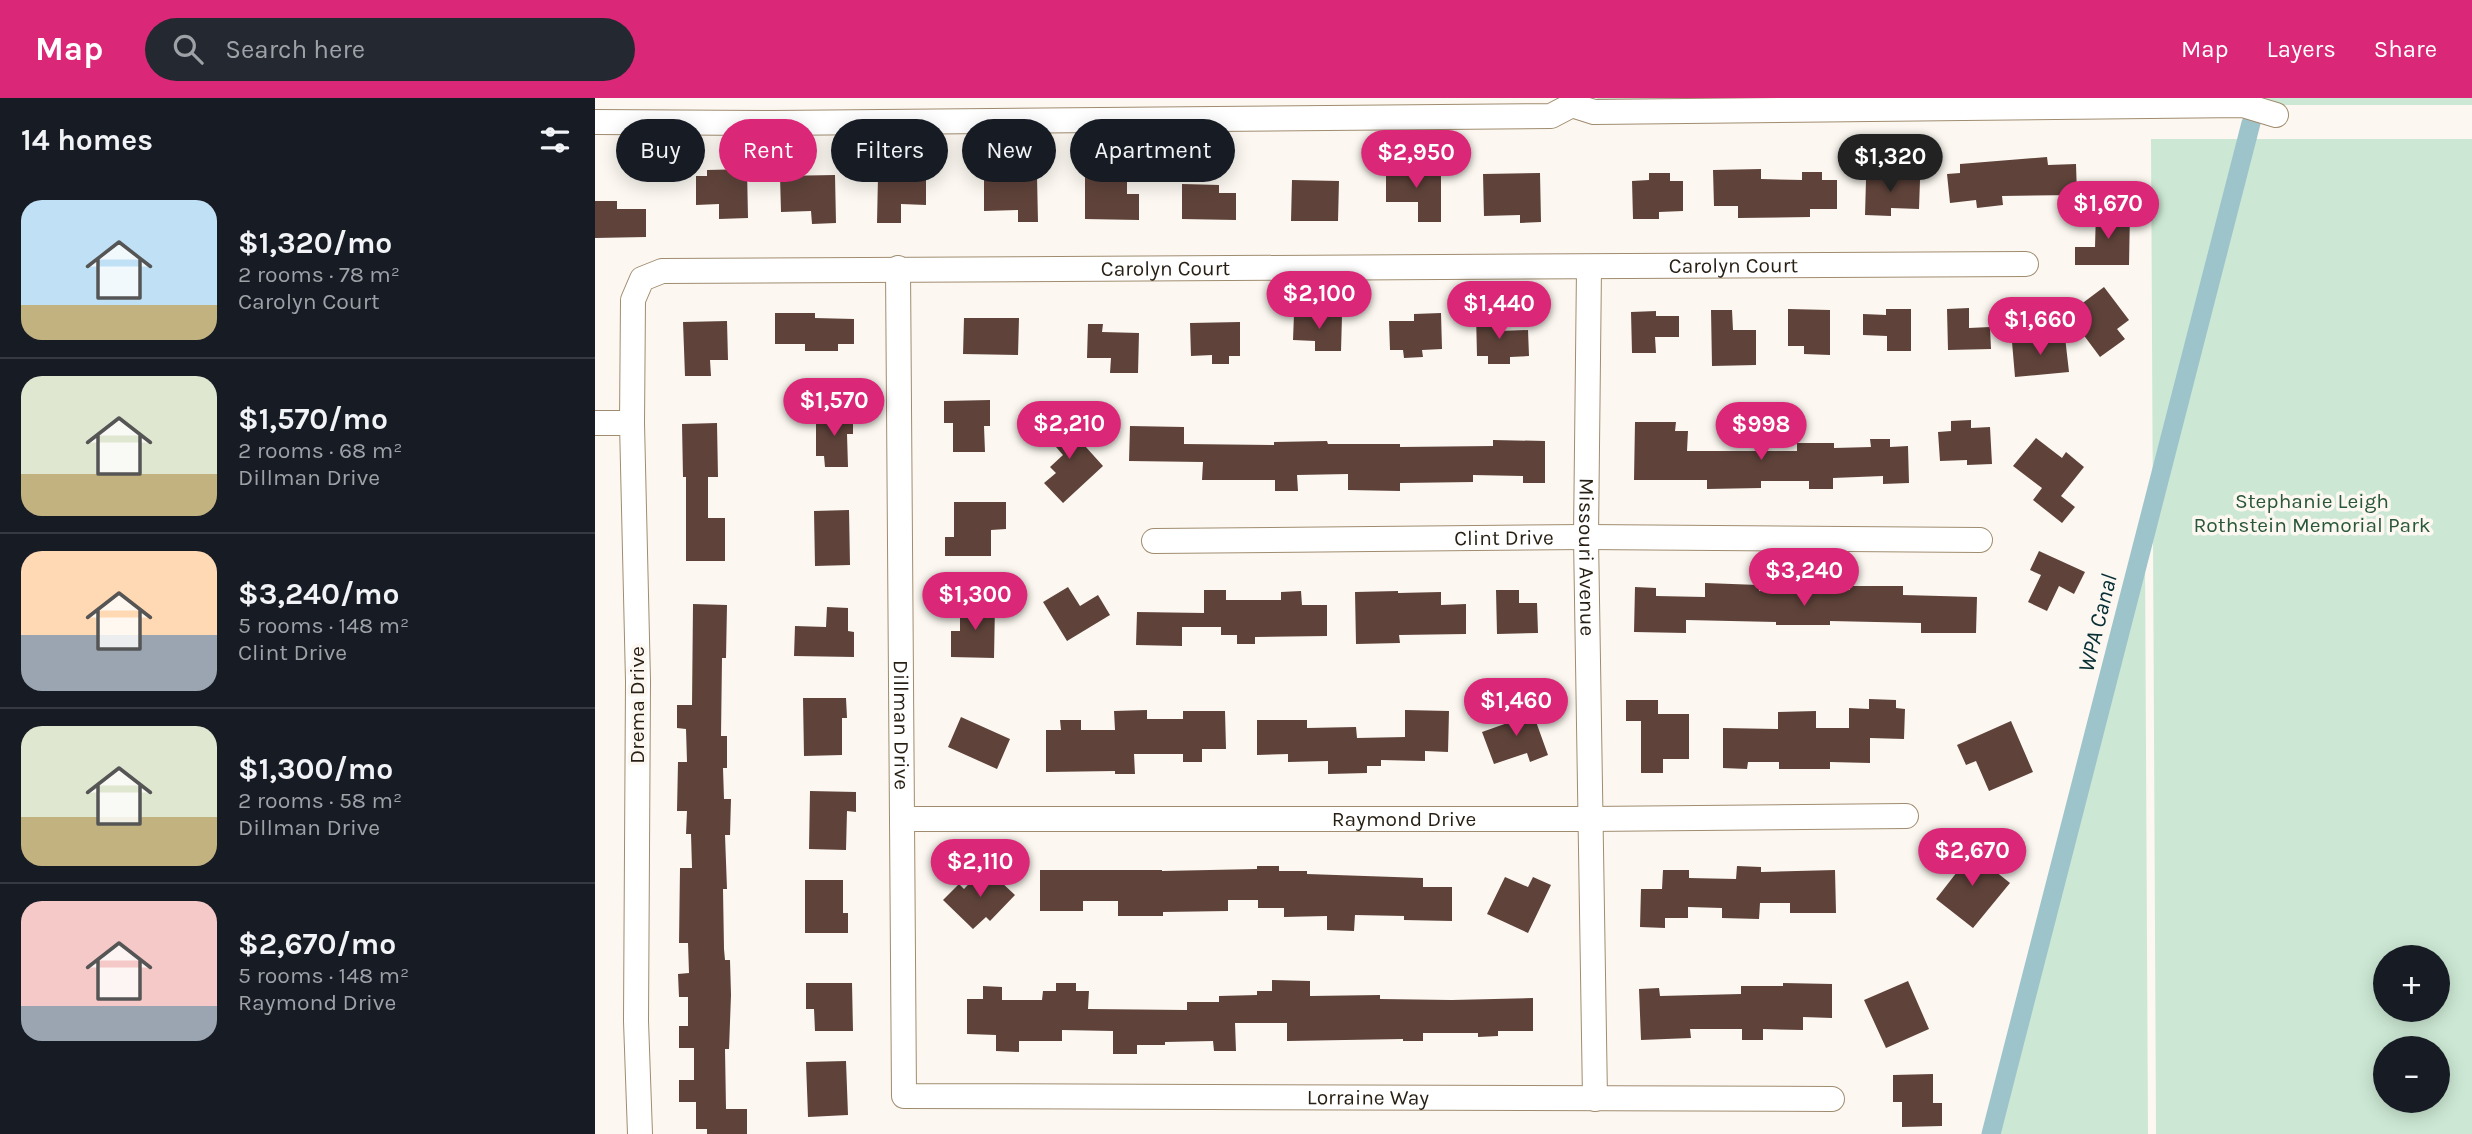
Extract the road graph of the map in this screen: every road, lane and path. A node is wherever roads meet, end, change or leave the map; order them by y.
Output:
1 (1574, 101) edge
2 (2276, 115) dead end
3 (595, 122) edge
4 (2026, 264) dead end
5 (898, 268) junction
6 (1589, 268) junction
7 (642, 279) joint
8 (595, 423) edge
9 (632, 424) junction
10 (1585, 537) junction
11 (1980, 540) dead end
12 (1154, 541) dead end
13 (1906, 816) dead end
14 (902, 819) junction
15 (1589, 819) junction
16 (904, 1096) joint
17 (1595, 1099) junction
18 (1832, 1099) dead end
19 (640, 1134) edge

1 - 2 street
1 - 3 street
4 - 6 street, Carolyn Court
5 - 6 street, Carolyn Court
5 - 7 street, Carolyn Court
5 - 14 street, Dillman Drive
6 - 10 street, Missouri Avenue
7 - 9 street, Drema Drive
8 - 9 street
9 - 19 street, Drema Drive
10 - 11 street, Clint Drive
10 - 12 street, Clint Drive
10 - 15 street, Missouri Avenue
13 - 15 street, Raymond Drive
14 - 15 street, Raymond Drive
14 - 16 street, Dillman Drive
15 - 17 street, Missouri Avenue
16 - 17 street, Lorraine Way
17 - 18 street, Lorraine Way

